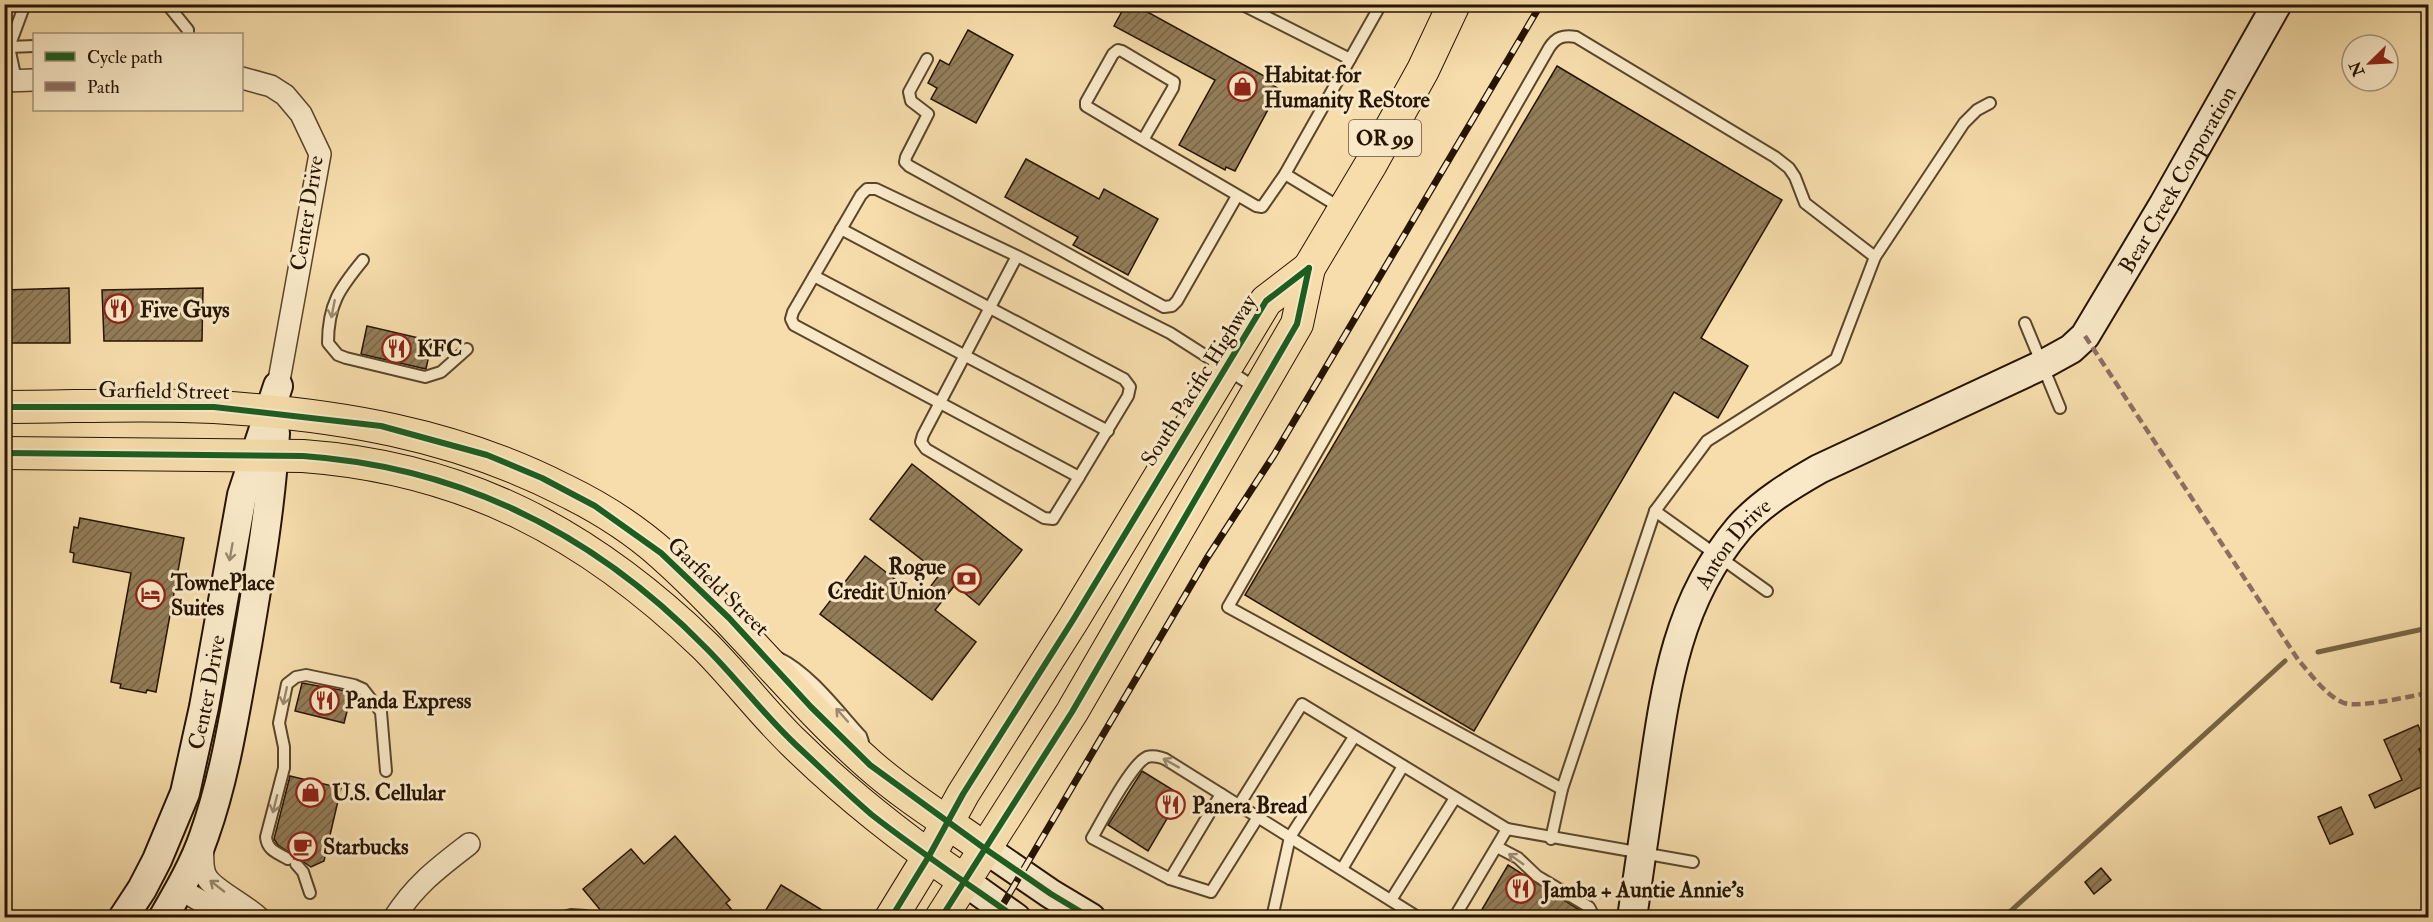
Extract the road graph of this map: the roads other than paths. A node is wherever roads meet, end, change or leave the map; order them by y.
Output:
1 (25, 4) edge
2 (167, 4) edge
3 (1241, 4) edge
4 (1381, 4) edge
5 (1454, 4) edge
6 (2277, 4) edge
7 (188, 33) edge
8 (33, 46) edge
9 (9, 47) junction
10 (927, 59) dead end
11 (1350, 59) junction
12 (243, 78) edge
13 (18, 80) edge
14 (1990, 103) dead end
15 (1143, 140) junction
16 (1285, 174) junction
17 (1237, 196) junction
18 (1344, 210) junction
19 (841, 229) junction
20 (1017, 256) junction
21 (1875, 257) junction
22 (363, 260) dead end
23 (1309, 268) junction
24 (813, 276) junction
25 (990, 308) junction
26 (2025, 323) dead end
27 (467, 349) dead end
28 (2071, 349) joint
29 (965, 357) junction
30 (2042, 365) junction
31 (1225, 368) junction
32 (1259, 390) junction
33 (941, 403) junction
34 (274, 404) junction
35 (4, 407) edge
36 (2060, 408) dead end
37 (1108, 431) junction
38 (4, 453) edge
39 (264, 455) junction
40 (1079, 477) junction
41 (1655, 511) junction
42 (1719, 557) junction
43 (1767, 591) dead end
44 (204, 707) junction
45 (1354, 736) junction
46 (1403, 766) junction
47 (386, 771) dead end
48 (1562, 789) junction
49 (1221, 794) junction
50 (1455, 798) junction
51 (1239, 805) junction
52 (1258, 817) junction
53 (946, 821) junction
54 (1507, 829) junction
55 (1290, 837) junction
56 (203, 839) junction
57 (1551, 839) junction
58 (469, 844) dead end
59 (1497, 847) junction
60 (984, 848) junction
61 (1642, 853) junction
62 (929, 856) junction
63 (157, 860) junction
64 (1693, 862) dead end
65 (1342, 869) junction
66 (1170, 879) junction
67 (963, 880) junction
68 (180, 889) junction
69 (310, 893) dead end
70 (1391, 900) junction
71 (586, 916) edge
72 (123, 918) edge
73 (142, 918) edge
74 (163, 918) edge
75 (230, 918) edge
76 (259, 918) edge
77 (394, 918) edge
78 (560, 918) edge
79 (891, 918) edge
80 (941, 918) edge
81 (1016, 918) edge
82 (1091, 918) edge
83 (1272, 918) edge
84 (1419, 918) edge
85 (1454, 918) edge
86 (1595, 918) edge
87 (1632, 918) edge

1 - 9 lane
2 - 7 lane
3 - 11 lane
4 - 11 lane
5 - 18 main road, South Pacific Highway / OR 99
6 - 28 main road, Bear Creek Corporation
8 - 9 lane
9 - 13 lane
10 - 17 lane
11 - 16 lane
12 - 34 street, Center Drive
14 - 21 lane
15 - 15 lane
15 - 17 lane
16 - 17 lane
16 - 18 lane
18 - 23 main road, South Pacific Highway / OR 99
19 - 20 lane
19 - 24 lane
19 - 25 lane
20 - 25 lane
20 - 31 lane
21 - 41 lane
21 - 48 lane
22 -> 27 lane
23 - 31 main road, South Pacific Highway / OR 99
23 - 32 main road, South Pacific Highway / OR 99
24 - 29 lane
24 - 33 lane
25 - 29 lane
25 - 37 lane
26 - 30 lane
28 - 30 main road, Anton Drive
29 - 33 lane
29 - 37 lane
30 - 36 lane
30 - 42 main road, Anton Drive
31 - 32 lane
31 - 53 main road, South Pacific Highway / OR 99
32 - 60 main road, South Pacific Highway / OR 99
33 - 40 lane
33 - 40 lane
34 - 35 main road, Garfield Street
34 - 39 main road, Center Drive
53 -> 34 main road, Garfield Street
37 - 40 lane
38 - 39 main road
39 -> 44 main road, Center Drive
39 - 56 main road, Center Drive
39 - 62 main road
41 - 42 lane
41 - 48 lane
42 - 43 lane
42 - 61 main road, Anton Drive
44 - 63 main road, Center Drive
44 - 68 main road
45 - 46 lane
45 - 51 lane
45 - 55 lane
46 - 50 lane
46 - 65 lane
47 -> 69 lane
48 - 57 lane
49 - 51 lane
49 - 66 lane
49 -> 66 lane
50 - 54 lane
50 - 70 lane
51 - 52 lane
52 - 55 lane
52 - 66 lane
53 - 60 main road, Garfield Street
53 - 62 main road, South Pacific Highway / OR 99
54 - 57 lane
54 - 59 lane
55 - 65 lane
55 - 83 lane
56 - 68 main road, Center Drive
76 -> 56 street
57 - 61 lane
58 - 77 street
59 - 85 lane
86 -> 59 lane
60 - 67 main road, South Pacific Highway / OR 99
60 - 82 main road, Garfield Street
61 - 64 lane
61 - 87 main road, Anton Drive
62 - 67 main road
62 - 79 main road, South Pacific Highway / OR 99
63 - 72 main road, Center Drive
63 - 73 main road
65 - 70 lane
67 - 80 main road, South Pacific Highway / OR 99
67 - 81 main road
68 - 74 main road, Center Drive
68 - 75 street
70 - 84 lane
71 - 78 lane

